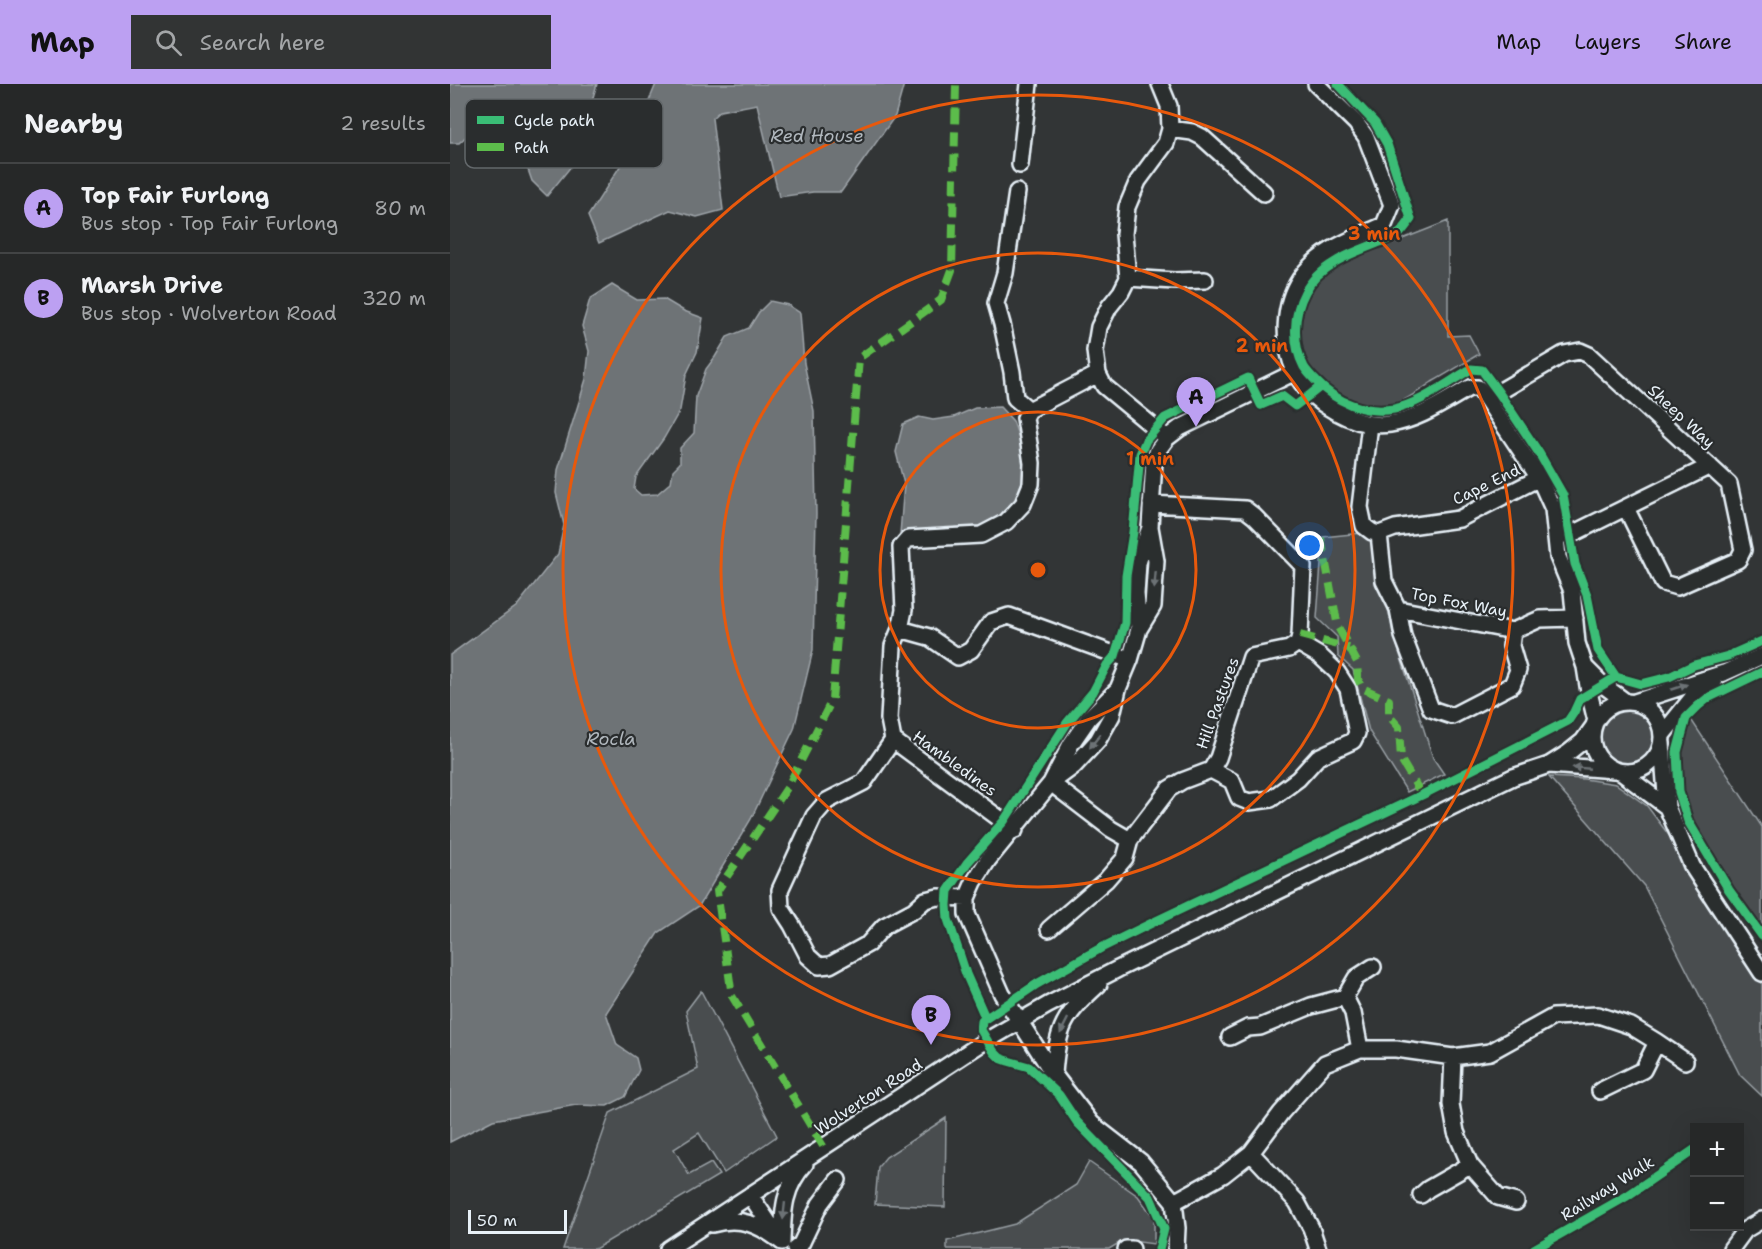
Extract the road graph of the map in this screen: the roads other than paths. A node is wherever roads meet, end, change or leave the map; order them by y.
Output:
1 (1029, 84) edge
2 (1160, 84) edge
3 (1316, 84) edge
4 (1170, 129) junction
5 (1020, 165) dead end
6 (1017, 192) dead end
7 (1264, 193) dead end
8 (1128, 278) junction
9 (1205, 280) dead end
10 (1295, 372) junction
11 (1098, 374) junction
12 (1487, 399) junction
13 (1027, 414) junction
14 (1370, 424) junction
15 (1167, 438) junction
16 (1710, 466) junction
17 (1539, 478) junction
18 (1150, 504) junction
19 (1626, 508) junction
20 (1379, 534) junction
21 (1556, 536) junction
22 (1398, 609) junction
23 (1575, 618) junction
24 (900, 629) junction
25 (1513, 631) junction
26 (1298, 643) junction
27 (1762, 656) edge
28 (1130, 660) junction
29 (1585, 667) junction
30 (1724, 673) junction
31 (1630, 702) junction
32 (1594, 724) junction
33 (1662, 738) junction
34 (893, 740) junction
35 (1549, 765) junction
36 (1211, 770) junction
37 (1618, 771) junction
38 (1051, 783) junction
39 (1667, 807) junction
40 (1014, 830) junction
41 (1130, 840) junction
42 (967, 898) junction
43 (1049, 929) dead end
44 (1373, 967) dead end
45 (1118, 969) junction
46 (1762, 973) edge
47 (1345, 997) junction
48 (1020, 1021) junction
49 (1230, 1037) dead end
50 (1657, 1042) junction
51 (1360, 1049) junction
52 (1453, 1057) junction
53 (1685, 1061) dead end
54 (1054, 1075) junction
55 (1600, 1091) dead end
56 (818, 1150) junction
57 (1251, 1153) junction
58 (1470, 1165) junction
59 (838, 1180) dead end
60 (750, 1195) junction
61 (1421, 1195) dead end
62 (1174, 1202) junction
63 (1516, 1202) dead end
64 (1762, 1220) edge
65 (701, 1228) junction
66 (787, 1247) edge
67 (668, 1249) edge
68 (1126, 1249) edge
69 (1132, 1249) edge
70 (1176, 1249) edge
71 (1318, 1249) edge
72 (1731, 1249) edge

1 - 5 street
2 - 4 street
3 - 10 street
4 - 7 street
4 - 8 street
6 - 13 street
8 - 9 street
8 - 11 street
10 - 14 street
10 - 15 street
11 - 13 street
11 - 15 street
12 - 14 street
12 - 16 street, Sheep Way
12 - 17 street
13 - 24 street, Hambledines
14 - 20 street
15 - 18 street
16 - 19 street, Sheep Way
16 - 19 street
17 - 20 street, Cape End
17 - 21 street
18 - 26 street
18 - 28 street
19 - 21 street, Sheep Way
20 - 22 street
21 - 23 street
22 - 25 street, Top Fox Way
22 - 25 street
23 - 25 street
23 - 29 street
24 - 28 street
24 - 34 street, Hambledines
26 - 36 street, Hill Pastures
26 - 36 street
27 - 30 street
28 - 38 street
29 - 31 street
29 - 32 street
31 -> 30 street
30 - 33 street
31 - 32 street
31 - 33 street
32 - 35 street, Wolverton Road
32 - 37 street
33 - 37 street
33 - 39 street
34 - 40 street, Hambledines
34 - 42 street
37 -> 35 street, Wolverton Road
35 - 45 street, Wolverton Road
36 - 41 street, Hill Pastures
37 - 39 street
38 - 40 street
38 - 41 street
39 - 46 street
40 - 42 street
41 - 43 street, Hill Pastures
42 - 48 street
44 - 47 street
45 - 48 street, Wolverton Road
45 -> 54 street
47 - 49 street
47 - 51 street
48 - 54 street
48 - 56 street, Wolverton Road
50 - 52 street
50 - 53 street
50 - 55 street
51 - 52 street
51 - 57 street
52 - 58 street
54 - 62 street
56 - 60 street, Wolverton Road
56 -> 66 street
57 - 62 street
57 - 71 street
58 - 61 street
58 - 63 street
59 - 66 street
60 - 65 street, Wolverton Road
60 - 66 street
62 - 70 street
64 - 72 street
65 - 66 street
65 - 67 street, Wolverton Road
68 - 69 street

